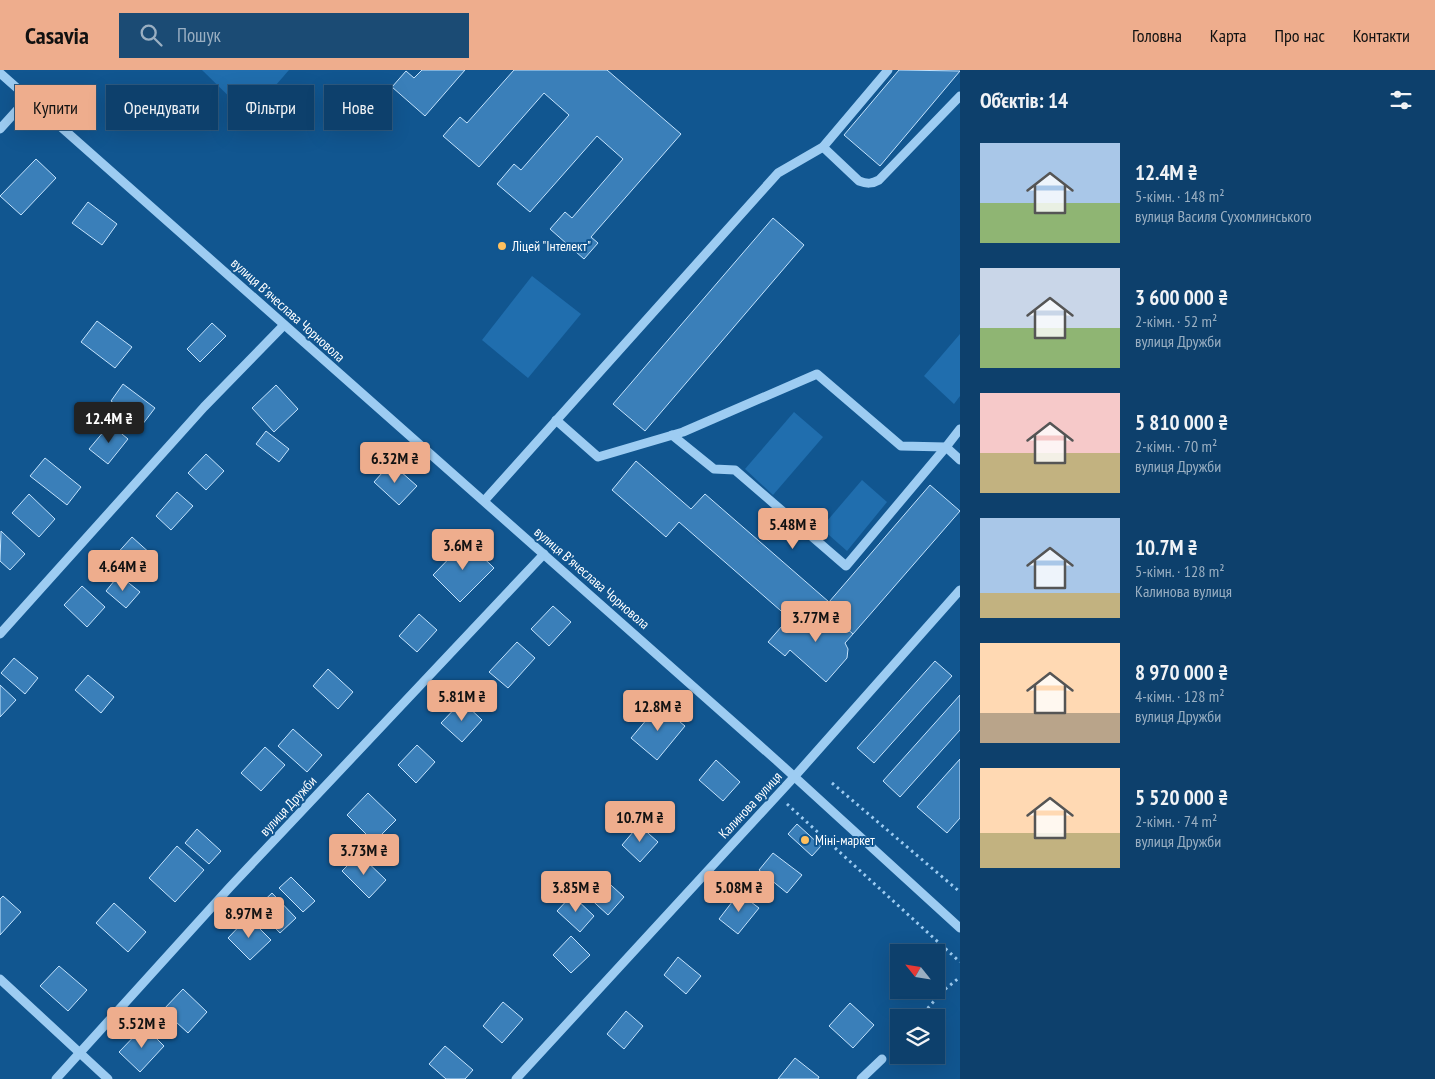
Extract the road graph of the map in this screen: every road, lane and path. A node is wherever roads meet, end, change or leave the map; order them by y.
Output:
1 (888, 70) edge
2 (0, 73) edge
3 (15, 86) edge
4 (960, 96) edge
5 (15, 112) edge
6 (0, 129) edge
7 (64, 130) edge
8 (823, 147) junction
9 (284, 325) junction
10 (556, 420) junction
11 (960, 429) edge
12 (672, 435) junction
13 (946, 447) junction
14 (960, 460) edge
15 (484, 501) junction
16 (544, 554) junction
17 (960, 590) edge
18 (0, 634) edge
19 (795, 776) junction
20 (832, 783) dead end
21 (777, 796) junction
22 (960, 892) edge
23 (960, 928) edge
24 (960, 962) edge
25 (960, 977) edge
26 (0, 980) edge
27 (927, 1009) edge
28 (80, 1053) junction
29 (882, 1060) dead end
30 (56, 1079) edge
31 (108, 1079) edge
32 (516, 1079) edge
33 (861, 1079) edge

1 - 8 street
2 - 3 street, вулиця Вʼячеслава Чорновола
4 - 8 street
5 - 6 street
7 - 9 street, вулиця Вʼячеслава Чорновола
8 - 10 street
9 - 15 street, вулиця Вʼячеслава Чорновола
9 - 18 street
10 - 12 street
10 - 15 street
11 - 13 street
12 - 13 street
12 - 13 street
13 - 14 street
15 - 16 street, вулиця Вʼячеслава Чорновола
16 - 19 street, вулиця Вʼячеслава Чорновола
16 - 28 street, вулиця Дружби
17 - 19 street, Калинова вулиця
19 - 21 street, Калинова вулиця
19 - 23 street, вулиця Вʼячеслава Чорновола
20 - 22 path
21 - 24 path
21 - 32 street, Калинова вулиця
25 - 27 path
26 - 28 street
28 - 30 street, вулиця Дружби
28 - 31 street
29 - 33 street

